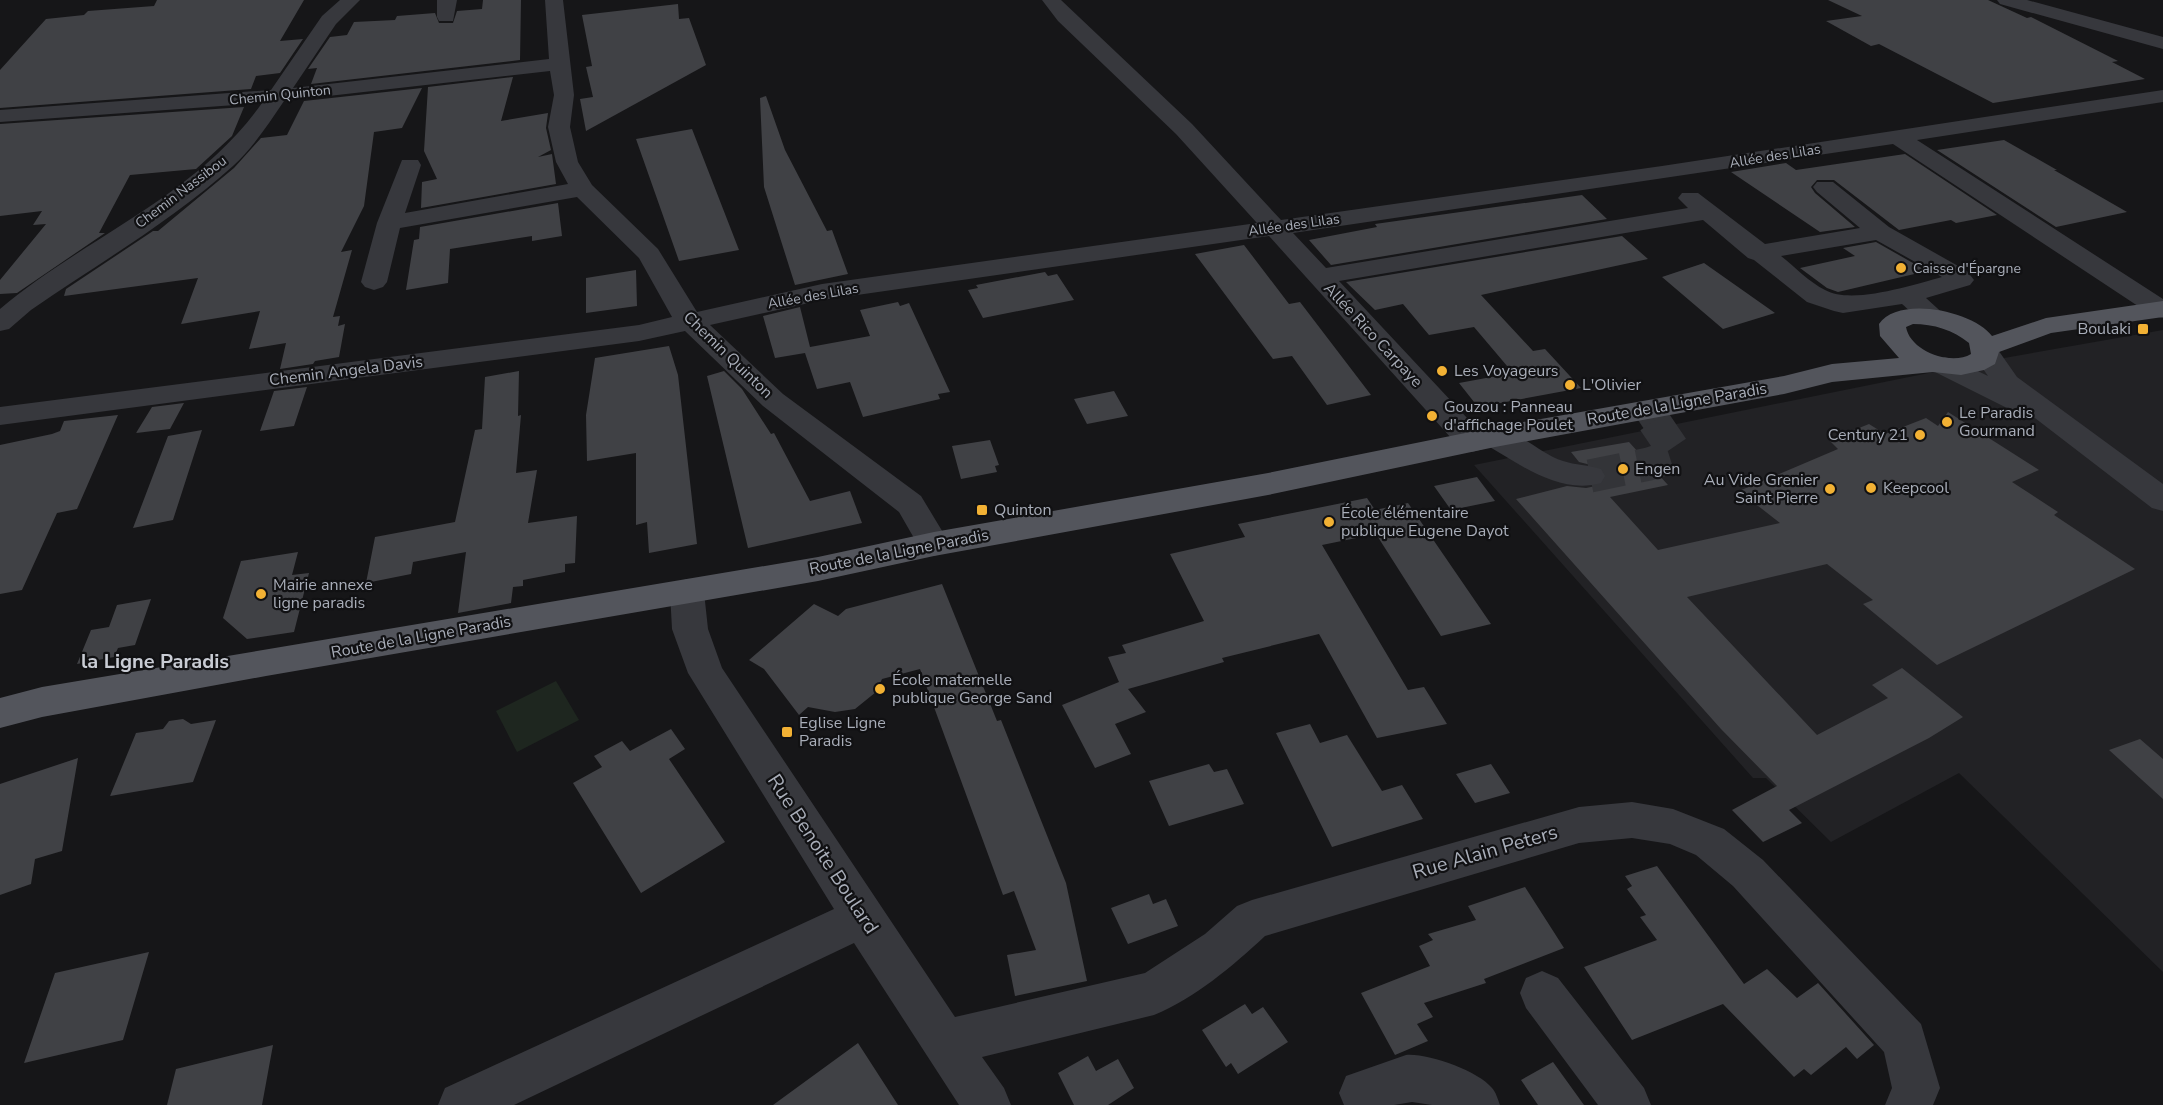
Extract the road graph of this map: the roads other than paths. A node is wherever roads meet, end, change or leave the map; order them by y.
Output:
1 (351, 0) edge
2 (555, 0) edge
3 (1051, 0) edge
4 (2006, 0) edge
5 (2163, 42) edge
6 (559, 64) junction
7 (274, 96) junction
8 (2163, 96) edge
9 (0, 116) edge
10 (1897, 137) junction
11 (410, 165) dead end
12 (1662, 173) junction
13 (1825, 187) dead end
14 (582, 189) junction
15 (1429, 206) junction
16 (1707, 212) junction
17 (389, 223) junction
18 (1273, 228) junction
19 (1880, 232) junction
20 (1473, 251) junction
21 (1757, 253) junction
22 (1318, 277) junction
23 (374, 282) dead end
24 (1907, 295) junction
25 (2162, 310) edge
26 (1944, 320) junction
27 (692, 321) junction
28 (0, 323) edge
29 (2046, 326) junction
30 (1893, 338) junction
31 (1986, 350) junction
32 (1939, 364) junction
33 (1832, 373) junction
34 (0, 416) edge
35 (2062, 427) junction
36 (1483, 440) junction
37 (1590, 476) tunnel mouth
38 (2163, 500) edge
39 (934, 544) junction
40 (687, 592) junction
41 (0, 713) edge
42 (863, 917) junction
43 (1542, 993) dead end
44 (947, 1042) junction
45 (1363, 1093) dead end
46 (462, 1105) edge
47 (987, 1105) edge
48 (1476, 1105) edge
49 (1627, 1105) edge
50 (1910, 1105) edge

1 - 7 street, Chemin Nassibou
2 - 6 street, Chemin Quinton
3 - 18 street, Allée Rico Carpaye
4 - 5 street
6 - 7 street, Chemin Quinton
6 - 14 street, Chemin Quinton
7 - 9 street, Chemin Quinton
7 - 28 street, Chemin Nassibou
8 - 10 street, Allée des Lilas
10 - 12 street, Allée des Lilas
10 - 25 street
11 - 17 street
12 - 15 street, Allée des Lilas
12 - 16 street
13 - 19 street
14 - 17 street
14 - 27 street, Chemin Quinton
15 - 18 street, Allée des Lilas
15 - 20 street
16 - 20 street
16 - 21 street
17 - 23 street
18 - 22 street, Allée Rico Carpaye
18 - 27 street, Allée des Lilas
19 - 21 street
19 - 24 street
20 - 22 street
21 - 24 street
22 - 36 street, Allée Rico Carpaye
24 - 26 street
25 - 29 main road
26 - 29 main road
26 - 30 main road
26 - 31 main road
27 - 34 street, Chemin Angela Davis
27 - 39 street, Chemin Quinton
29 - 31 main road
30 - 32 main road
30 - 33 main road, Route de la Ligne Paradis
31 - 32 main road, Route de la Ligne Paradis
31 - 35 street
32 - 33 main road, Route de la Ligne Paradis
32 - 35 street
33 - 36 main road, Route de la Ligne Paradis
35 - 38 street
36 - 37 street, Allée Rico Carpaye
36 - 39 main road, Route de la Ligne Paradis
39 - 40 main road, Route de la Ligne Paradis
40 - 41 main road, Route de la Ligne Paradis
40 - 42 street, Rue Benoite Boulard
42 - 44 street, Rue Benoite Boulard
42 - 46 street
43 - 49 street
44 - 47 street, Rue Benoite Boulard
44 - 50 street, Rue Alain Peters
45 - 48 street

